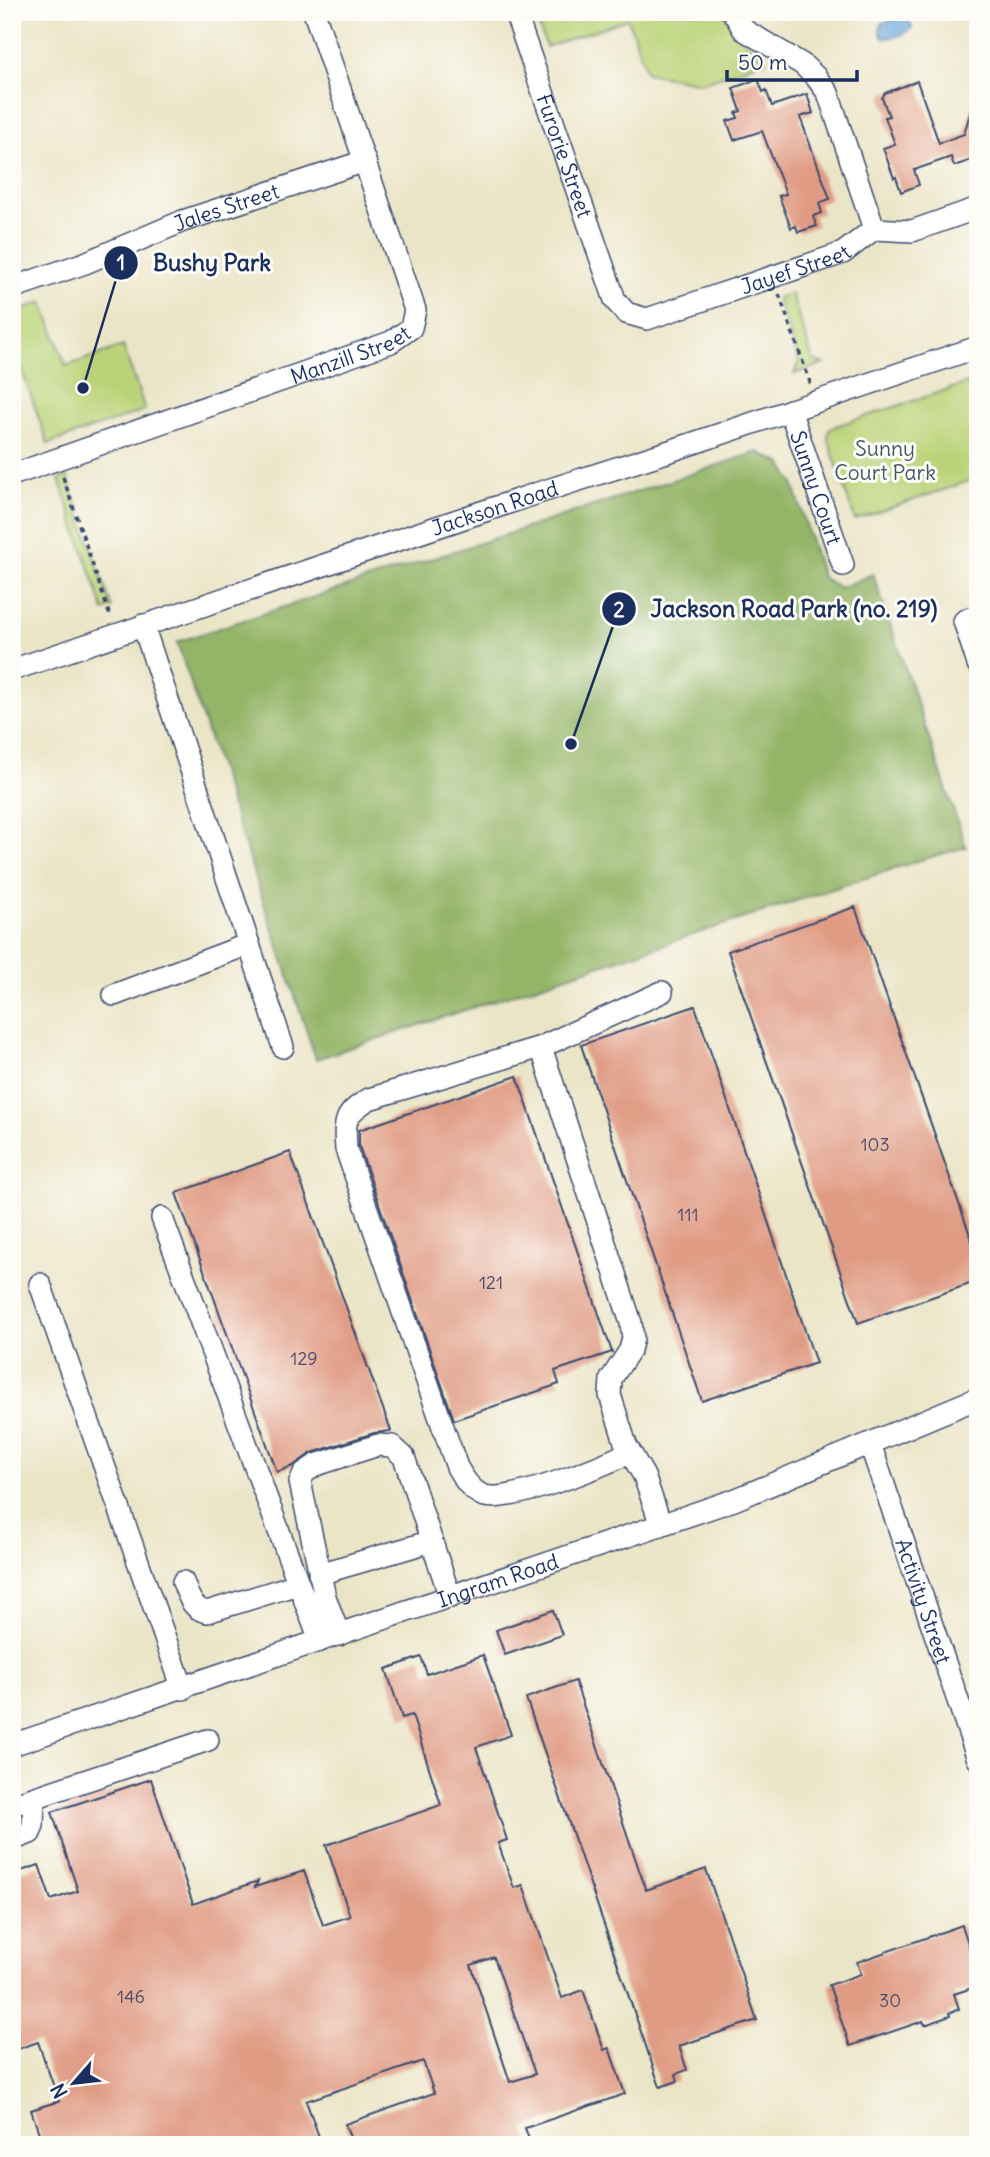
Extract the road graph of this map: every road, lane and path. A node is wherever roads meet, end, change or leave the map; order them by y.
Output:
1 (314, 12) edge
2 (515, 12) edge
3 (733, 12) edge
4 (365, 161) junction
5 (978, 208) edge
6 (874, 229) junction
7 (774, 278) junction
8 (12, 288) edge
9 (615, 300) joint
10 (978, 347) edge
11 (818, 400) junction
12 (790, 410) junction
13 (57, 460) junction
14 (12, 475) edge
15 (843, 565) dead end
16 (978, 615) edge
17 (143, 625) junction
18 (116, 635) junction
19 (978, 664) edge
20 (12, 670) edge
21 (249, 944) junction
22 (662, 992) dead end
23 (114, 995) dead end
24 (283, 1047) dead end
25 (541, 1047) junction
26 (162, 1218) dead end
27 (40, 1284) dead end
28 (978, 1398) edge
29 (870, 1444) junction
30 (630, 1452) junction
31 (661, 1525) junction
32 (432, 1541) junction
33 (319, 1574) junction
34 (183, 1582) dead end
35 (298, 1584) junction
36 (450, 1597) junction
37 (315, 1601) junction
38 (329, 1638) junction
39 (183, 1689) junction
40 (208, 1740) dead end
41 (12, 1745) edge
42 (978, 1759) edge
43 (34, 1798) junction
44 (12, 1805) edge
45 (12, 1840) edge

1 - 4 street, Manzill Street
2 - 9 street, Furorie Street
3 - 6 street
4 - 8 street, Jales Street
4 - 13 street, Manzill Street
5 - 6 street, Jayef Street
6 - 7 street, Jayef Street
7 - 9 street, Jayef Street
7 - 11 path
10 - 11 street, Jackson Road
11 - 12 street, Jackson Road
12 - 15 street, Sunny Court
12 - 17 street, Jackson Road
13 - 14 street, Manzill Street
13 - 18 path
16 - 19 street
17 - 18 street, Jackson Road
17 - 21 street
18 - 20 street, Jackson Road
21 - 23 street
21 - 24 street
22 - 25 street
25 - 30 street
25 - 30 street
26 - 35 street
27 - 39 street
28 - 29 street, Ingram Road
29 - 31 street, Ingram Road
29 - 42 street, Activity Street
30 - 31 street
31 - 36 street, Ingram Road
32 - 33 street
32 - 33 street
32 - 36 street
33 - 37 street
34 - 35 street
35 - 37 street
36 - 38 street, Ingram Road
37 - 38 street
38 - 39 street, Ingram Road
39 - 41 street, Ingram Road
40 - 43 street
43 - 44 street
43 - 45 street

